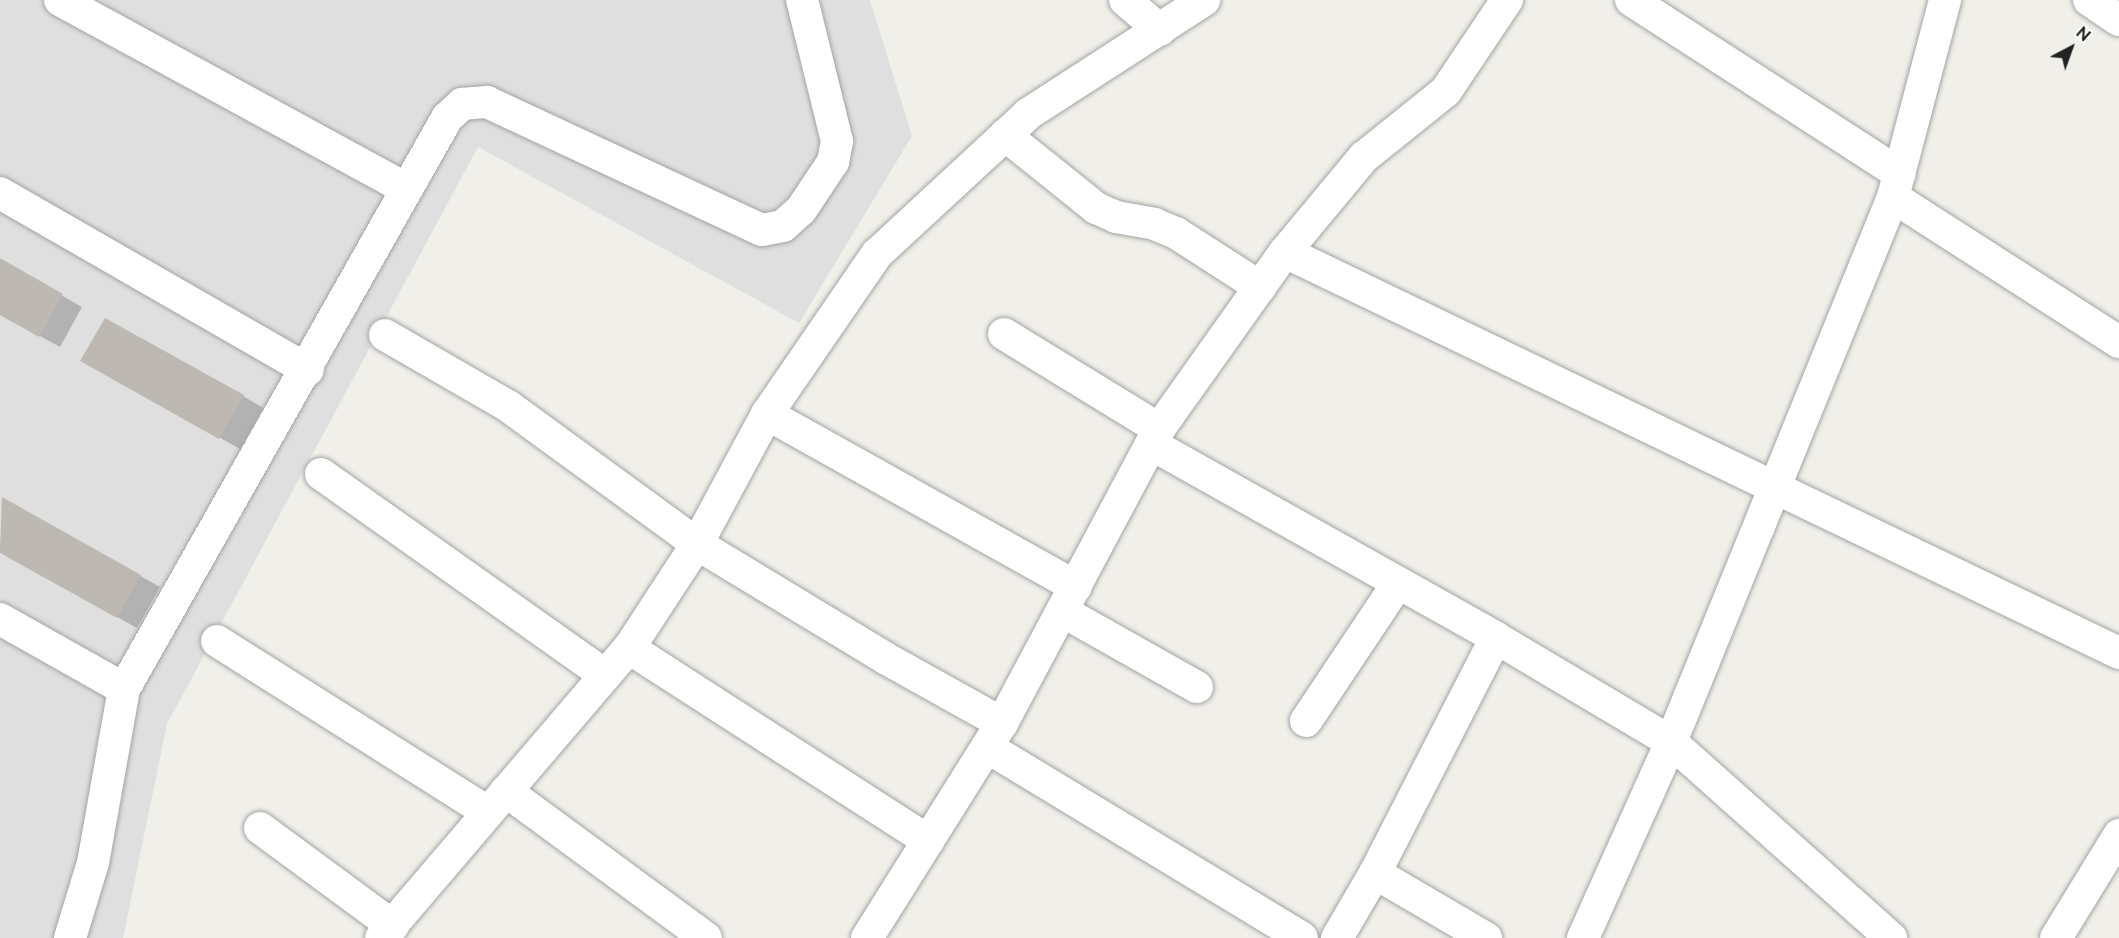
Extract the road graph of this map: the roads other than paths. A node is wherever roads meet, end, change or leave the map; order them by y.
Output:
1 (60, 0) edge
2 (802, 0) edge
3 (1125, 0) edge
4 (1204, 0) edge
5 (1508, 0) edge
6 (1631, 0) edge
7 (1945, 0) edge
8 (2089, 0) edge
9 (2119, 20) edge
10 (1160, 30) junction
11 (1005, 135) junction
12 (1896, 186) junction
13 (406, 189) junction
14 (0, 193) edge
15 (1285, 252) junction
16 (1260, 287) junction
17 (1004, 334) dead end
18 (385, 335) dead end
19 (2119, 342) edge
20 (308, 370) junction
21 (767, 414) junction
22 (1155, 436) junction
23 (321, 474) dead end
24 (1776, 490) junction
25 (697, 544) junction
26 (1398, 583) junction
27 (1069, 599) junction
28 (0, 620) edge
29 (1496, 638) junction
30 (217, 641) dead end
31 (629, 648) junction
32 (2119, 653) edge
33 (605, 675) junction
34 (1197, 687) dead end
35 (124, 689) junction
36 (1306, 721) dead end
37 (994, 735) junction
38 (1671, 742) junction
39 (497, 802) junction
40 (260, 828) dead end
41 (2119, 835) edge
42 (928, 841) junction
43 (1375, 873) junction
44 (387, 932) edge
45 (70, 938) edge
46 (706, 938) edge
47 (867, 938) edge
48 (1302, 938) edge
49 (1337, 938) edge
50 (1486, 938) edge
51 (1583, 938) edge
52 (1891, 938) edge
53 (2056, 938) edge

1 - 13 street
2 - 13 street
3 - 10 street
4 - 10 street
5 - 15 street
6 - 12 street
7 - 12 street
8 - 9 street
10 - 11 street
11 - 16 street
11 - 21 street
12 - 19 street
12 - 24 street
13 - 20 street
14 - 20 street
15 - 16 street
15 - 24 street
16 - 22 street
17 - 22 street
18 - 25 street
20 - 35 street
21 - 25 street
21 - 27 street
22 - 26 street
22 - 27 street
23 - 33 street
24 - 32 street
24 - 38 street
25 - 31 street
25 - 37 street
26 - 29 street
26 - 36 street
27 - 34 street
27 - 37 street
28 - 35 street
29 - 38 street
29 - 43 street
30 - 39 street
31 - 33 street
31 - 42 street
33 - 39 street
35 - 45 street
37 - 42 street
37 - 48 street
38 - 51 street
38 - 52 street
39 - 44 street
39 - 46 street
40 - 44 street
41 - 53 street
42 - 47 street
43 - 49 street
43 - 50 street

